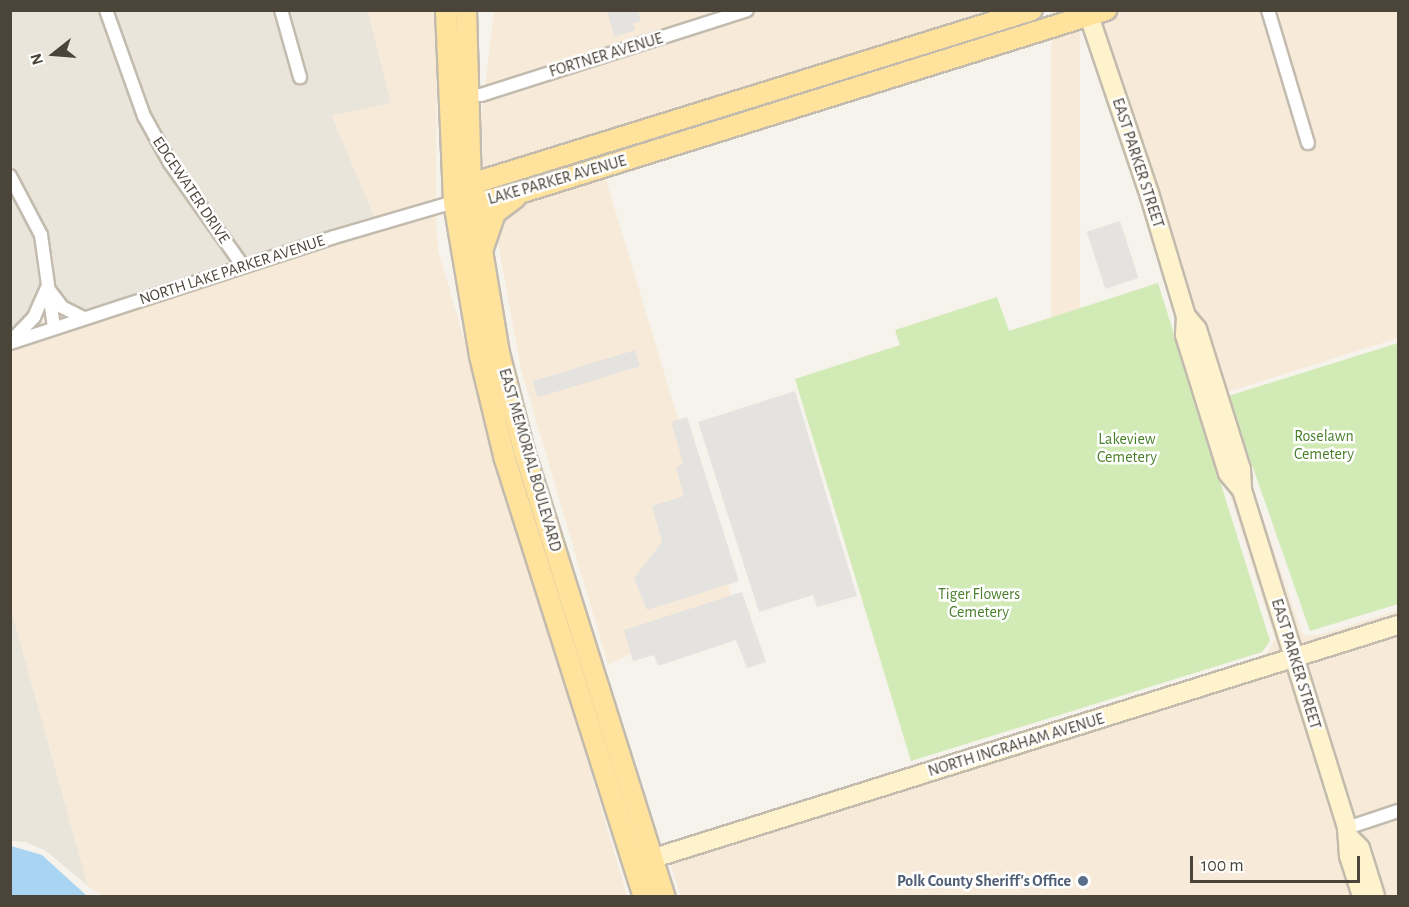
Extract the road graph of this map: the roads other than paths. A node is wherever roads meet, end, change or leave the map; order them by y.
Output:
1 (106, 10) edge
2 (282, 10) edge
3 (446, 10) edge
4 (466, 10) edge
5 (747, 10) edge
6 (1032, 10) edge
7 (1268, 10) edge
8 (1094, 12) edge
9 (300, 77) dead end
10 (466, 95) junction
11 (1308, 143) dead end
12 (10, 176) edge
13 (471, 184) junction
14 (526, 191) junction
15 (464, 203) junction
16 (481, 257) junction
17 (243, 266) junction
18 (48, 287) junction
19 (84, 318) junction
20 (54, 328) junction
21 (10, 342) edge
22 (534, 550) junction
23 (568, 589) junction
24 (1398, 625) edge
25 (1295, 659) junction
26 (1398, 811) edge
27 (1349, 833) junction
28 (643, 861) junction
29 (644, 897) edge
30 (664, 897) edge
31 (1362, 897) edge
32 (1375, 897) edge

1 - 17 street, EDGEWATER DRIVE
2 - 9 street
3 - 15 main road, EAST MEMORIAL BOULEVARD
4 - 10 main road
5 - 10 street, FORTNER AVENUE
6 - 13 main road, LAKE PARKER AVENUE
7 - 11 street
8 - 14 main road, LAKE PARKER AVENUE
8 - 25 street, EAST PARKER STREET
10 - 13 main road
12 - 18 street
13 - 15 main road, LAKE PARKER AVENUE
14 - 15 main road, LAKE PARKER AVENUE
14 - 16 main road
15 - 16 main road, EAST MEMORIAL BOULEVARD
15 - 17 street, NORTH LAKE PARKER AVENUE
15 - 22 main road, EAST MEMORIAL BOULEVARD
16 - 23 main road, EAST MEMORIAL BOULEVARD
17 - 19 street, NORTH LAKE PARKER AVENUE
18 - 19 street
18 - 20 street
18 - 21 street
19 - 20 street, NORTH LAKE PARKER AVENUE
20 - 21 street, NORTH LAKE PARKER AVENUE
22 - 23 main road
22 - 28 main road, EAST MEMORIAL BOULEVARD
23 - 28 main road, EAST MEMORIAL BOULEVARD
24 - 25 street, NORTH INGRAHAM AVENUE
25 - 27 street, EAST PARKER STREET
25 - 28 street, NORTH INGRAHAM AVENUE
26 - 27 street
27 - 31 street, EAST PARKER STREET
27 - 32 street, EAST PARKER STREET
28 - 29 main road, EAST MEMORIAL BOULEVARD
28 - 30 main road, EAST MEMORIAL BOULEVARD

